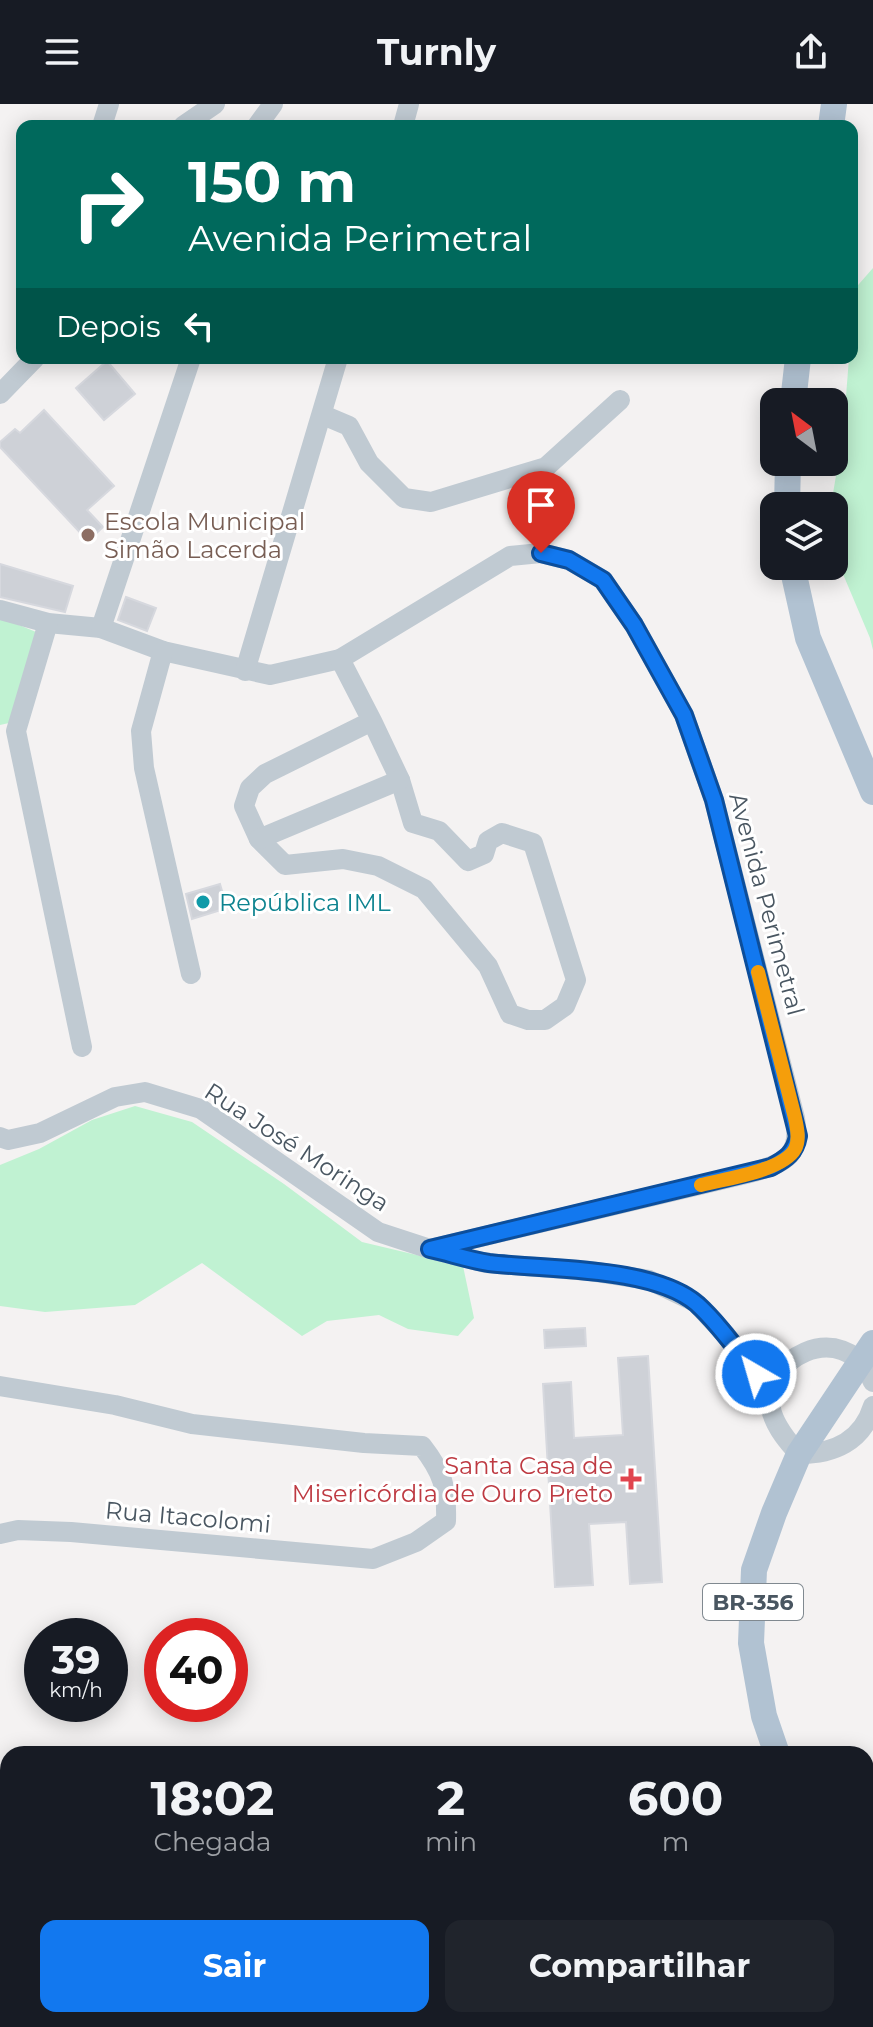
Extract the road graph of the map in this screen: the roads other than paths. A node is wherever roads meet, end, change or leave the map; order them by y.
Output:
1 (215, 104) edge
2 (192, 120) edge
3 (16, 361) edge
4 (29, 364) edge
5 (189, 364) edge
6 (336, 364) edge
7 (797, 364) edge
8 (795, 388) edge
9 (1, 393) edge
10 (620, 400) dead end
11 (323, 415) junction
12 (795, 580) edge
13 (0, 610) edge
14 (48, 623) junction
15 (101, 628) junction
16 (163, 651) junction
17 (340, 659) junction
18 (245, 671) junction
19 (372, 721) junction
20 (8, 733) edge
21 (400, 780) junction
22 (873, 792) edge
23 (259, 839) junction
24 (191, 974) dead end
25 (82, 1047) dead end
26 (0, 1137) edge
27 (430, 1249) junction
28 (869, 1362) edge
29 (770, 1385) junction
30 (0, 1386) edge
31 (873, 1406) edge
32 (864, 1436) edge
33 (799, 1454) junction
34 (0, 1534) edge
35 (774, 1746) edge

1 - 2 street
3 - 9 street
4 - 9 street
5 - 15 street
6 - 11 street
7 - 8 main road
10 - 11 street
11 - 18 street
12 - 22 main road
13 - 14 street, Avenida Perimetral
14 - 15 street, Avenida Perimetral
14 - 20 street
15 - 16 street, Avenida Perimetral
16 - 18 street, Avenida Perimetral
16 - 24 street
17 - 18 street, Avenida Perimetral
17 - 19 street
17 - 27 street, Avenida Perimetral
19 - 21 street
19 - 23 street
20 - 25 street
21 - 23 street
21 - 23 street
26 - 27 street, Rua José Moringa
27 - 29 street, Rua José Moringa
28 - 29 street
28 - 33 main road
29 - 33 street
30 - 34 street, Rua Itacolomi
31 - 32 street
32 - 33 street
33 - 35 main road, BR-356

